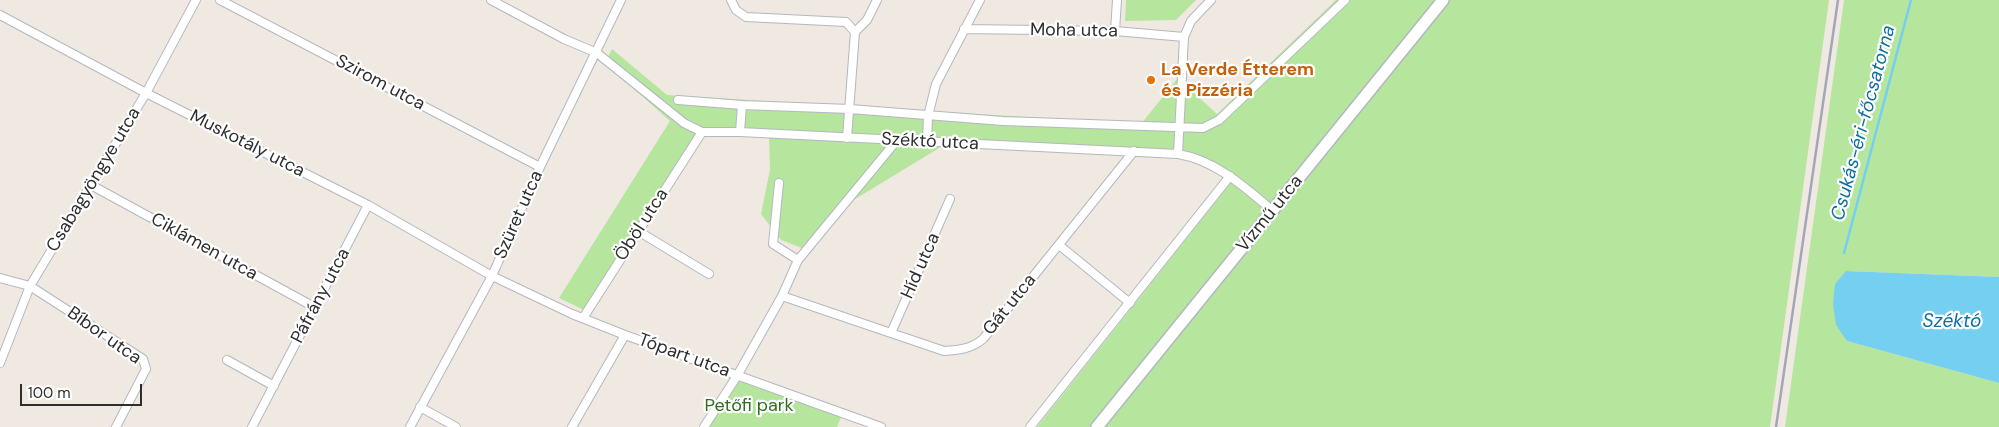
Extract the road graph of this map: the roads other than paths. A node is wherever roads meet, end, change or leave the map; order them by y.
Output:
1 (196, 0) edge
2 (220, 0) edge
3 (491, 0) edge
4 (621, 0) edge
5 (731, 0) edge
6 (877, 0) edge
7 (980, 0) edge
8 (1117, 0) edge
9 (1211, 0) edge
10 (1345, 0) edge
11 (1443, 0) edge
12 (0, 15) edge
13 (964, 28) junction
14 (1115, 31) junction
15 (855, 32) junction
16 (1184, 37) junction
17 (597, 53) junction
18 (146, 93) junction
19 (678, 100) dead end
20 (742, 105) junction
21 (850, 110) junction
22 (928, 116) junction
23 (1180, 128) junction
24 (702, 132) junction
25 (740, 132) junction
26 (848, 138) junction
27 (895, 140) junction
28 (927, 142) junction
29 (1134, 151) junction
30 (1178, 154) junction
31 (540, 167) junction
32 (1230, 176) junction
33 (779, 183) dead end
34 (92, 185) junction
35 (950, 199) dead end
36 (368, 205) junction
37 (1273, 211) junction
38 (638, 231) junction
39 (1059, 245) junction
40 (798, 260) junction
41 (710, 274) dead end
42 (492, 276) junction
43 (0, 278) edge
44 (30, 286) junction
45 (782, 296) junction
46 (1130, 304) junction
47 (316, 308) junction
48 (583, 318) junction
49 (891, 333) junction
50 (625, 335) junction
51 (227, 360) dead end
52 (0, 363) edge
53 (738, 376) junction
54 (274, 386) junction
55 (420, 407) junction
56 (116, 427) edge
57 (252, 427) edge
58 (410, 427) edge
59 (456, 427) edge
60 (572, 427) edge
61 (704, 427) edge
62 (881, 427) edge
63 (1030, 427) edge
64 (1097, 427) edge

1 - 18 street, Csabagyöngye utca
2 - 31 street, Szirom utca
3 - 17 street, Széktó utca
4 - 17 street, Szüret utca
5 - 15 street
6 - 15 street
7 - 13 street
8 - 14 street
9 - 16 street
10 - 23 street
11 - 37 main road, Vízmű utca
12 - 18 street, Muskotály utca
13 - 14 street, Moha utca
13 - 22 street
14 - 16 street, Moha utca
15 - 21 street
16 - 23 street
17 - 24 street, Széktó utca
17 - 31 street, Szüret utca
18 - 34 street, Csabagyöngye utca
18 - 36 street, Muskotály utca
19 - 20 street, Széktó utca
20 - 21 street, Széktó utca
20 - 25 street
21 - 22 street, Széktó utca
21 - 26 street
22 - 23 street, Széktó utca
22 - 28 street
23 - 30 street
24 - 25 street, Széktó utca
24 - 38 street, Öböl utca
25 - 26 street, Széktó utca
26 - 27 street, Széktó utca
27 - 28 street, Széktó utca
27 - 40 street
28 - 29 street, Széktó utca
29 - 30 street, Széktó utca
29 - 39 street, Gát utca
30 - 32 street, Széktó utca
31 - 42 street, Szüret utca
32 - 37 street, Széktó utca
32 - 46 street
33 - 40 street
34 - 44 street, Csabagyöngye utca
34 - 47 street, Ciklámen utca
35 - 49 street, Híd utca
36 - 42 street, Muskotály utca
36 - 47 street, Páfrány utca
37 - 64 main road, Vízmű utca
38 - 41 street
38 - 48 street, Öböl utca
39 - 46 street
39 - 49 street, Gát utca
40 - 45 street
42 - 48 street, Tópart utca
42 - 55 street, Szüret utca
43 - 44 street, Bíbor utca
44 - 52 street, Csabagyöngye utca
44 - 56 street, Bíbor utca
45 - 49 street, Gát utca
45 - 53 street
46 - 63 street
47 - 54 street, Páfrány utca
48 - 50 street, Tópart utca
50 - 53 street, Tópart utca
50 - 60 street
51 - 54 street
53 - 61 street
53 - 62 street, Tópart utca
54 - 57 street, Páfrány utca
55 - 58 street, Szüret utca
55 - 59 street

